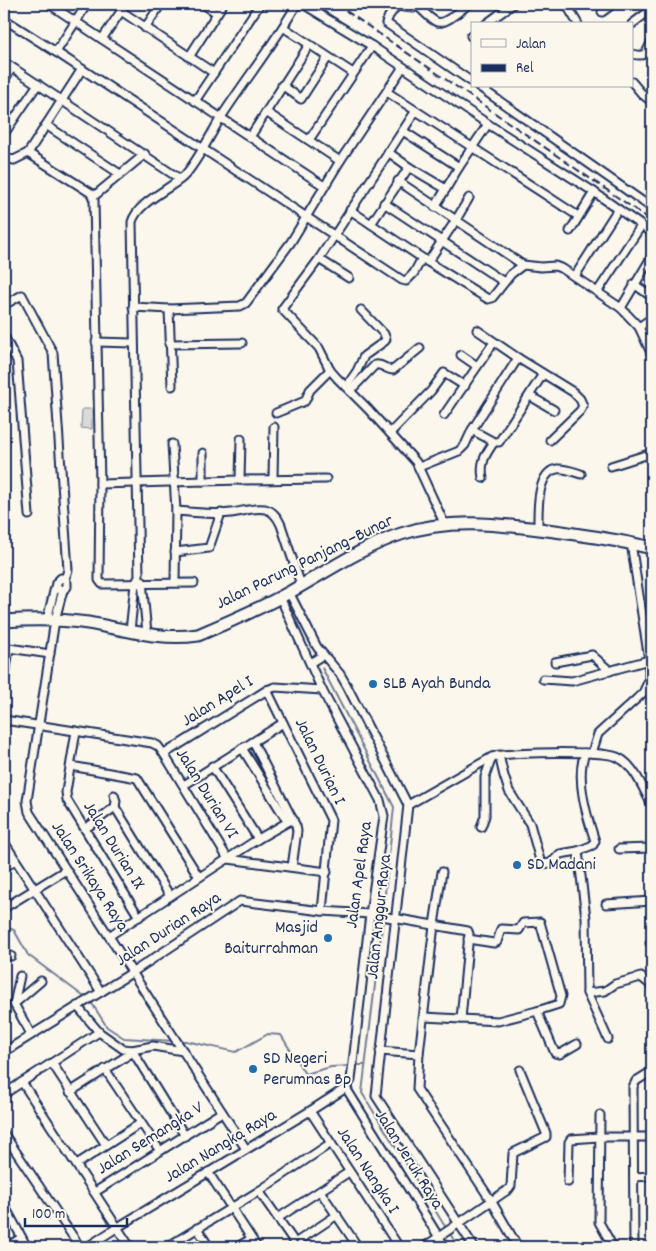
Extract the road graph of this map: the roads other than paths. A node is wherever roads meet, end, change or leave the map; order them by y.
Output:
1 (48, 4) edge
2 (87, 4) edge
3 (126, 4) edge
4 (161, 4) edge
5 (203, 4) edge
6 (223, 4) edge
7 (297, 4) edge
8 (304, 4) edge
9 (396, 4) edge
10 (469, 4) edge
11 (510, 4) edge
12 (566, 4) edge
13 (613, 4) edge
14 (257, 5) edge
15 (420, 5) edge
16 (652, 9) edge
17 (121, 11) junction
18 (602, 12) dead end
19 (216, 13) junction
20 (4, 19) edge
21 (75, 21) junction
22 (488, 22) edge
23 (577, 22) edge
24 (634, 22) edge
25 (283, 27) junction
26 (146, 28) junction
27 (102, 39) junction
28 (652, 42) edge
29 (309, 45) junction
30 (372, 46) junction
31 (56, 52) junction
32 (634, 54) edge
33 (189, 56) junction
34 (328, 57) junction
35 (4, 62) edge
36 (403, 67) junction
37 (12, 68) junction
38 (82, 69) junction
39 (214, 73) junction
40 (353, 73) junction
41 (4, 80) edge
42 (471, 81) edge
43 (38, 84) junction
44 (634, 84) edge
45 (282, 85) junction
46 (481, 88) edge
47 (387, 92) junction
48 (61, 100) junction
49 (195, 101) junction
50 (652, 102) edge
51 (266, 112) junction
52 (416, 112) junction
53 (221, 118) junction
54 (46, 124) junction
55 (488, 124) junction
56 (403, 131) junction
57 (4, 134) edge
58 (250, 137) junction
59 (309, 140) junction
60 (203, 148) junction
61 (472, 149) junction
62 (388, 152) junction
63 (28, 153) junction
64 (145, 154) junction
65 (4, 158) edge
66 (340, 161) junction
67 (409, 167) junction
68 (459, 167) junction
69 (120, 174) junction
70 (180, 179) junction
71 (398, 181) junction
72 (324, 186) junction
73 (446, 188) junction
74 (594, 192) junction
75 (94, 196) junction
76 (469, 198) dead end
77 (384, 203) junction
78 (435, 207) junction
79 (652, 208) edge
80 (618, 209) junction
81 (350, 210) junction
82 (308, 216) junction
83 (578, 216) junction
84 (456, 220) junction
85 (371, 224) junction
86 (641, 226) junction
87 (570, 231) dead end
88 (652, 234) edge
89 (334, 235) junction
90 (441, 241) junction
91 (652, 256) edge
92 (319, 259) junction
93 (425, 260) junction
94 (523, 265) junction
95 (575, 276) junction
96 (349, 278) dead end
97 (504, 282) junction
98 (634, 284) junction
99 (598, 291) junction
100 (652, 298) edge
101 (4, 305) edge
102 (133, 307) junction
103 (621, 308) junction
104 (169, 309) junction
105 (361, 310) dead end
106 (652, 318) edge
107 (639, 327) junction
108 (476, 330) dead end
109 (4, 336) edge
110 (96, 342) junction
111 (494, 342) junction
112 (133, 343) junction
113 (242, 343) dead end
114 (169, 344) junction
115 (420, 348) dead end
116 (461, 355) dead end
117 (652, 355) edge
118 (518, 358) junction
119 (477, 366) junction
120 (330, 370) junction
121 (543, 374) junction
122 (172, 386) dead end
123 (465, 386) junction
124 (348, 389) junction
125 (530, 396) junction
126 (554, 410) dead end
127 (276, 413) dead end
128 (444, 415) dead end
129 (274, 427) dead end
130 (472, 430) junction
131 (390, 433) junction
132 (241, 439) dead end
133 (550, 440) dead end
134 (494, 442) junction
135 (172, 444) dead end
136 (203, 453) dead end
137 (652, 453) edge
138 (419, 466) junction
139 (611, 466) dead end
140 (581, 474) dead end
141 (484, 478) dead end
142 (273, 479) junction
143 (326, 479) dead end
144 (240, 480) junction
145 (203, 481) junction
146 (136, 482) junction
147 (174, 482) junction
148 (100, 484) junction
149 (176, 511) junction
150 (221, 513) junction
151 (29, 515) dead end
152 (445, 525) junction
153 (538, 529) junction
154 (630, 543) junction
155 (652, 548) edge
156 (175, 552) junction
157 (139, 581) junction
158 (175, 582) junction
159 (194, 583) dead end
160 (301, 585) junction
161 (285, 595) junction
162 (51, 620) junction
163 (4, 621) edge
164 (130, 631) junction
165 (147, 634) junction
166 (50, 654) junction
167 (323, 655) junction
168 (649, 660) junction
169 (555, 662) dead end
170 (310, 663) junction
171 (610, 671) junction
172 (543, 679) dead end
173 (4, 684) edge
174 (266, 690) junction
175 (322, 690) junction
176 (4, 720) edge
177 (283, 723) junction
178 (39, 726) junction
179 (76, 732) junction
180 (253, 742) junction
181 (242, 748) junction
182 (589, 753) junction
183 (164, 754) junction
184 (496, 756) junction
185 (71, 766) junction
186 (212, 766) junction
187 (184, 785) junction
188 (114, 795) dead end
189 (408, 805) junction
190 (652, 805) edge
191 (115, 807) junction
192 (290, 820) junction
193 (481, 826) dead end
194 (85, 829) junction
195 (258, 839) junction
196 (4, 842) edge
197 (652, 848) edge
198 (619, 849) dead end
199 (578, 851) junction
200 (228, 859) junction
201 (15, 860) junction
202 (292, 867) junction
203 (4, 868) edge
204 (66, 870) junction
205 (327, 872) junction
206 (442, 872) dead end
207 (199, 877) junction
208 (34, 888) junction
209 (170, 896) junction
210 (652, 901) edge
211 (606, 904) dead end
212 (4, 908) edge
213 (322, 911) junction
214 (370, 914) junction
215 (139, 917) junction
216 (393, 918) junction
217 (434, 925) junction
218 (108, 936) junction
219 (468, 939) junction
220 (133, 972) junction
221 (20, 976) dead end
222 (41, 981) dead end
223 (652, 986) edge
224 (99, 993) junction
225 (587, 993) junction
226 (14, 1004) junction
227 (77, 1006) junction
228 (537, 1011) junction
229 (424, 1017) junction
230 (461, 1019) junction
231 (99, 1032) junction
232 (32, 1034) junction
233 (608, 1040) dead end
234 (577, 1044) dead end
235 (181, 1049) junction
236 (132, 1051) junction
237 (380, 1051) junction
238 (4, 1052) edge
239 (420, 1054) junction
240 (52, 1063) junction
241 (105, 1069) junction
242 (520, 1070) dead end
243 (652, 1071) edge
244 (22, 1082) junction
245 (346, 1088) junction
246 (70, 1092) junction
247 (4, 1094) edge
248 (310, 1111) junction
249 (222, 1112) junction
250 (600, 1115) dead end
251 (141, 1123) junction
252 (4, 1134) edge
253 (185, 1136) junction
254 (599, 1137) junction
255 (634, 1137) junction
256 (652, 1137) edge
257 (331, 1143) junction
258 (106, 1145) junction
259 (246, 1149) junction
260 (160, 1151) junction
261 (77, 1164) junction
262 (208, 1172) junction
263 (350, 1172) junction
264 (652, 1176) edge
265 (634, 1177) junction
266 (568, 1182) dead end
267 (259, 1191) junction
268 (320, 1191) junction
269 (95, 1192) junction
270 (492, 1202) junction
271 (4, 1207) edge
272 (231, 1209) junction
273 (337, 1215) junction
274 (278, 1218) junction
275 (457, 1224) junction
276 (118, 1227) junction
277 (197, 1228) junction
278 (440, 1236) junction
279 (21, 1238) junction
280 (251, 1238) junction
281 (354, 1246) edge
282 (7, 1247) edge
283 (27, 1247) edge
284 (80, 1247) edge
285 (87, 1247) edge
286 (130, 1247) edge
287 (168, 1247) edge
288 (209, 1247) edge
289 (237, 1247) edge
290 (257, 1247) edge
291 (399, 1247) edge
292 (424, 1247) edge
293 (445, 1247) edge
294 (474, 1247) edge
295 (518, 1247) edge
296 (613, 1247) edge
297 (634, 1247) edge

1 - 21 street
2 - 21 street
3 - 17 street
4 - 26 street
5 - 19 street
6 - 19 street
7 - 25 street
8 - 30 street
9 - 15 street
9 - 42 street
10 - 15 street
11 - 22 street
12 - 23 street
13 - 18 street
14 - 39 street
16 - 24 street
17 - 26 street
17 - 27 street
19 - 33 street
20 - 31 street
21 - 27 street
21 - 31 street
25 - 29 street
25 - 53 street
26 - 33 street
27 - 49 street
28 - 32 street
29 - 34 street
29 - 45 street
30 - 36 street
30 - 40 street
31 - 38 street
33 - 39 street
34 - 40 street
34 - 45 street
35 - 37 street
36 - 47 street
36 - 55 street
37 - 41 street
37 - 43 street
38 - 48 street
38 - 60 street
39 - 49 street
40 - 59 street
43 - 48 street
43 - 57 street
44 - 50 street
45 - 51 street
46 - 79 street
47 - 52 street
47 - 66 street
48 - 54 street
48 - 64 street
49 - 53 street
51 - 58 street
51 - 59 street
52 - 56 street
52 - 61 street
53 - 58 street
53 - 60 street
54 - 63 street
54 - 69 street
55 - 61 street
55 - 74 street
56 - 62 street
56 - 68 street
58 - 72 street
59 - 66 street
60 - 70 street
60 - 82 street
61 - 68 street
61 - 83 street
62 - 67 street
62 - 81 street
63 - 65 street
63 - 75 street
64 - 69 street
64 - 70 street
66 - 72 street
67 - 71 street
67 - 73 street
68 - 73 street
69 - 75 street
70 - 102 street
71 - 77 street
71 - 78 street
72 - 82 street
73 - 78 street
74 - 80 street
74 - 83 street
75 - 110 street
76 - 84 street
77 - 85 street
77 - 90 street
78 - 84 street
80 - 86 street
80 - 95 street
81 - 85 street
81 - 89 street
82 - 89 street
82 - 104 street
83 - 87 street
84 - 90 street
84 - 94 street
85 - 93 street
86 - 88 street
86 - 99 street
89 - 92 street
89 - 93 street
90 - 93 street
90 - 97 street
91 - 98 street
92 - 96 street
92 - 120 street
93 - 97 street
94 - 95 street
94 - 97 street
95 - 99 street
98 - 100 street
98 - 103 street
99 - 103 street
101 - 162 street, Jalan Srikaya Raya
102 - 104 street
102 - 112 street
103 - 107 street
104 - 114 street
105 - 124 street
106 - 107 street
107 - 117 street
108 - 111 street
109 - 151 street
110 - 112 street
110 - 148 street
111 - 118 street
111 - 119 street
112 - 146 street
113 - 114 street
114 - 122 street
115 - 124 street
116 - 119 street
118 - 121 street
118 - 130 street
119 - 123 street
120 - 124 street
120 - 127 street
121 - 125 street
121 - 133 street
123 - 128 street
123 - 131 street
124 - 131 street
125 - 126 street
125 - 134 street
129 - 142 street
130 - 134 street
130 - 138 street
131 - 138 street
132 - 144 street
134 - 141 street
135 - 147 street
136 - 145 street
137 - 139 street
138 - 152 street
140 - 153 street
142 - 143 street
142 - 144 street
144 - 145 street
145 - 147 street
146 - 147 street
146 - 148 street
146 - 157 street
147 - 149 street
148 - 157 street
149 - 150 street
149 - 156 street
150 - 156 street
150 - 160 street
152 - 153 main road, Jalan Parung Panjang–Bunar
152 - 160 main road, Jalan Parung Panjang–Bunar
153 - 154 main road, Jalan Parung Panjang–Bunar
154 - 155 main road, Jalan Parung Panjang–Bunar
154 - 168 street
156 - 158 street
157 - 158 street
157 - 164 street
157 - 165 street
158 - 159 street
160 - 161 main road, Jalan Parung Panjang–Bunar
161 - 165 main road, Jalan Parung Panjang–Bunar
161 - 167 street
161 - 170 street, Jalan Apel Raya
162 - 163 main road, Jalan Parung Panjang–Bunar
162 - 164 main road, Jalan Parung Panjang–Bunar
162 - 166 street, Jalan Srikaya Raya
164 - 165 main road, Jalan Parung Panjang–Bunar
166 - 173 street
166 - 178 street, Jalan Srikaya Raya
167 - 170 street
167 - 189 street
168 - 171 street
168 - 182 street
169 - 171 street
170 - 175 street, Jalan Apel Raya
171 - 172 street
174 - 175 street, Jalan Apel I
174 - 177 street, Jalan Durian I
174 - 183 street, Jalan Apel I
175 - 214 street, Jalan Apel Raya
176 - 178 street, Jalan Durian VI
177 - 180 street
177 - 205 street, Jalan Durian I
178 - 179 street, Jalan Durian VI
178 - 204 street, Jalan Srikaya Raya
179 - 183 street, Jalan Durian VI
179 - 185 street, Jalan Durian IX
180 - 181 street
180 - 192 street
181 - 186 street
181 - 192 street
182 - 184 street
182 - 190 street
182 - 199 street
183 - 187 street, Jalan Durian VI
184 - 189 street
184 - 193 street
184 - 199 street
185 - 194 street, Jalan Durian IX
185 - 207 street
186 - 187 street
186 - 195 street
187 - 200 street, Jalan Durian VI
188 - 191 street
189 - 216 street, Jalan Anggur Raya
191 - 194 street
191 - 209 street
192 - 195 street
192 - 202 street
194 - 215 street, Jalan Durian IX
195 - 200 street
196 - 201 street
197 - 198 street
199 - 225 street
200 - 202 street
200 - 207 street
201 - 203 street
201 - 208 street
202 - 205 street
204 - 208 street
204 - 218 street, Jalan Srikaya Raya
205 - 213 street, Jalan Durian I
206 - 217 street
207 - 209 street
208 - 212 street
208 - 224 street
209 - 215 street
210 - 211 street
213 - 214 street, Jalan Durian Raya
213 - 220 street, Jalan Durian Raya
214 - 216 street, Jalan Durian Raya
214 - 245 street, Jalan Apel Raya
215 - 218 street
216 - 217 street, Jalan Durian Raya
216 - 237 street, Jalan Anggur Raya
217 - 219 street, Jalan Durian Raya
217 - 229 street
218 - 220 street, Jalan Srikaya Raya
219 - 228 street
219 - 230 street
220 - 224 street, Jalan Durian Raya
220 - 235 street, Jalan Srikaya Raya
221 - 226 street
222 - 226 street
223 - 225 street
224 - 227 street, Jalan Durian Raya
225 - 233 street
226 - 232 street
227 - 231 street
227 - 232 street, Jalan Durian Raya
228 - 230 street
228 - 234 street
229 - 230 street
229 - 239 street
231 - 236 street
231 - 240 street
232 - 238 street, Jalan Durian Raya
235 - 236 street
235 - 249 street
236 - 241 street
236 - 253 street
237 - 239 street
237 - 275 street, Jalan Anggur Raya
239 - 270 street
240 - 244 street
240 - 246 street
241 - 246 street
241 - 251 street
242 - 270 street
243 - 255 street
244 - 247 street
244 - 261 street
245 - 248 street, Jalan Nangka Raya
245 - 278 street, Jalan Jeruk Raya
246 - 258 street
248 - 257 street, Jalan Nangka I
248 - 259 street, Jalan Nangka Raya
249 - 253 street, Jalan Semangka V
249 - 259 street
250 - 254 street
251 - 258 street
251 - 260 street
252 - 284 street
253 - 260 street, Jalan Semangka V
254 - 255 street
254 - 266 street
254 - 296 street
255 - 256 street
255 - 265 street
257 - 263 street, Jalan Nangka I
257 - 267 street
258 - 261 street
259 - 262 street, Jalan Nangka Raya
260 - 269 street, Jalan Semangka V
261 - 269 street
262 - 272 street
262 - 276 street, Jalan Nangka Raya
263 - 268 street
263 - 291 street, Jalan Nangka I
264 - 265 street
265 - 297 street
267 - 272 street
267 - 274 street
268 - 273 street
268 - 274 street
269 - 276 street
270 - 275 street
270 - 295 street
271 - 279 street
272 - 277 street
272 - 280 street
273 - 274 street
273 - 281 street
275 - 278 street
275 - 294 street, Jalan Anggur Raya
276 - 285 street, Jalan Nangka Raya
276 - 286 street
277 - 287 street
277 - 288 street
278 - 292 street
278 - 293 street, Jalan Jeruk Raya
279 - 282 street
279 - 283 street
280 - 289 street
280 - 290 street

